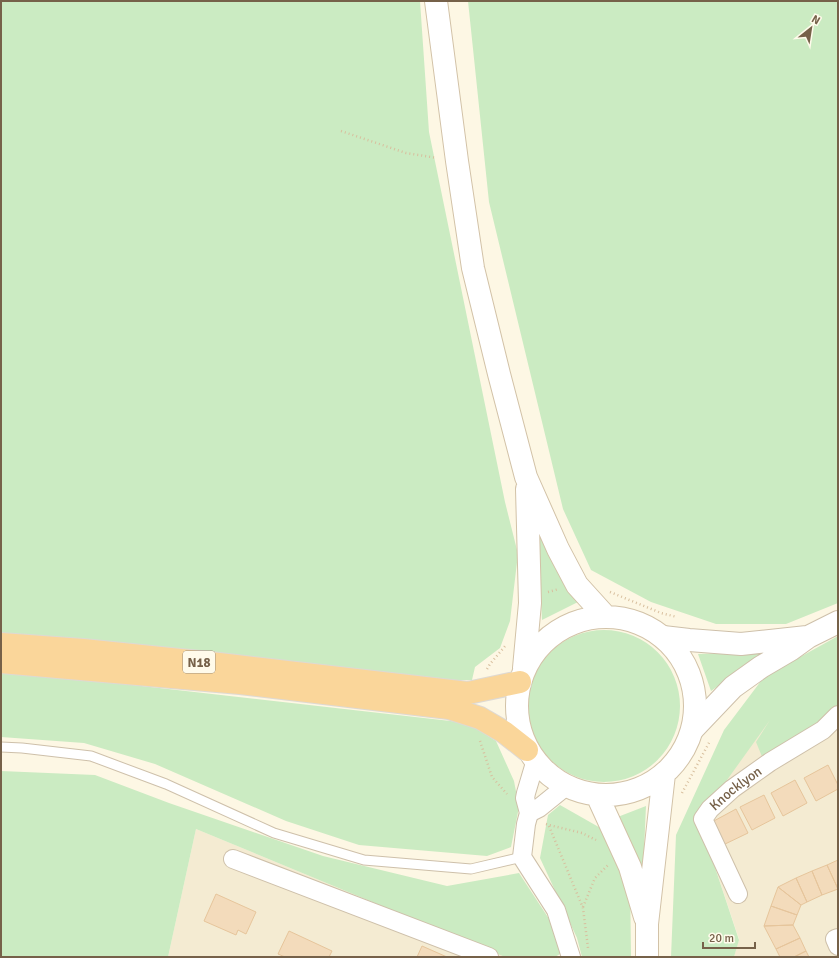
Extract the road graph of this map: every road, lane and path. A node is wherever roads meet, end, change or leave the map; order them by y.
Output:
1 (436, 1) edge
2 (341, 131) dead end
3 (457, 161) junction
4 (526, 477) junction
5 (563, 588) dead end
6 (608, 591) dead end
7 (541, 594) dead end
8 (606, 617) junction
9 (682, 619) dead end
10 (838, 622) edge
11 (663, 637) junction
12 (808, 637) junction
13 (1, 644) edge
14 (1, 662) edge
15 (522, 677) junction
16 (838, 715) edge
17 (693, 729) junction
18 (711, 740) dead end
19 (1, 747) edge
20 (482, 747) dead end
21 (531, 757) junction
22 (664, 774) junction
23 (565, 787) junction
24 (505, 792) dead end
25 (597, 795) junction
26 (679, 800) dead end
27 (529, 813) junction
28 (599, 842) dead end
29 (522, 857) junction
30 (233, 859) dead end
31 (609, 863) dead end
32 (738, 894) dead end
33 (583, 908) junction
34 (647, 924) junction
35 (838, 938) edge
36 (838, 946) edge
37 (588, 950) dead end
38 (489, 957) edge
39 (571, 957) edge
40 (647, 957) edge

1 - 3 main road
2 - 3 path
3 - 4 main road
4 - 8 main road
4 - 15 main road
5 - 7 path
6 - 9 path
8 - 11 main road
8 - 15 main road
10 - 12 main road
11 - 12 main road
11 - 17 main road
12 - 17 main road
13 - 15 highway, N18
14 - 21 highway, N18
15 - 21 main road
16 - 32 street, Knocklyon
17 - 22 main road
18 - 26 path
19 - 29 lane
20 - 24 path
21 - 23 main road
21 - 27 street
22 - 25 main road
22 - 34 main road
23 - 25 main road
23 - 27 street
25 - 34 main road
27 - 29 street
28 - 33 path
29 - 39 street
30 - 38 street
31 - 33 path
33 - 37 path
34 - 40 main road
35 - 36 street

